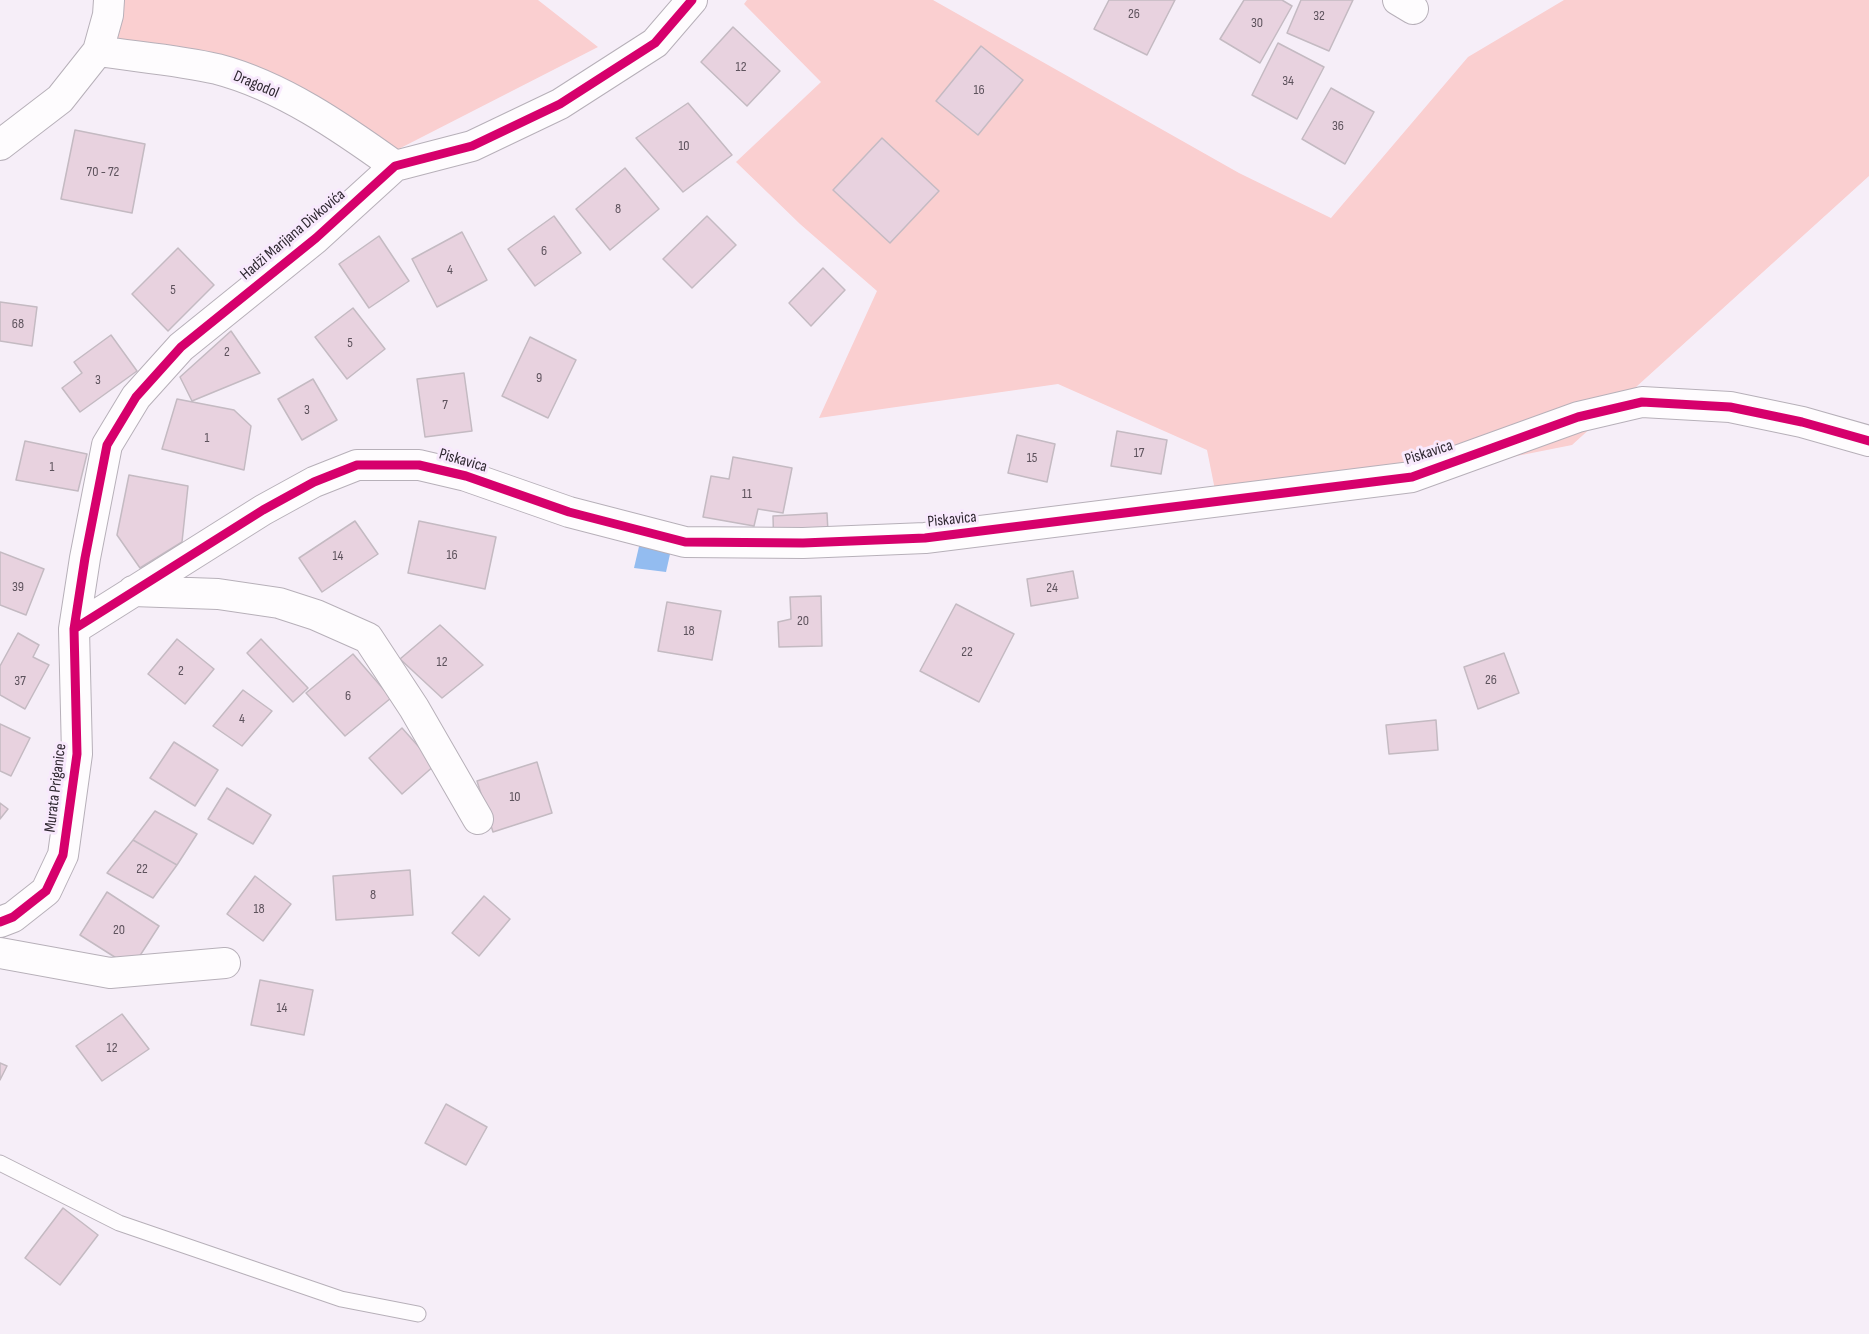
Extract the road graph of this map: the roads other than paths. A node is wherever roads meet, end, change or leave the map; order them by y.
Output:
1 (109, 0) edge
2 (692, 0) edge
3 (98, 51) junction
4 (0, 145) edge
5 (395, 166) junction
6 (1869, 441) edge
7 (133, 591) junction
8 (74, 629) junction
9 (478, 819) dead end
10 (0, 922) edge
11 (0, 953) edge
12 (225, 963) dead end
13 (0, 1163) edge
14 (418, 1314) dead end

1 - 3 street
2 - 5 street, Hadži Marijana Divkovića
3 - 4 street
3 - 5 street, Dragodol
5 - 8 street, Hadži Marijana Divkovića
6 - 7 street, Piskavica
7 - 8 street, Piskavica
7 - 9 street
8 - 10 street, Murata Priganice
11 - 12 street
13 - 14 lane

